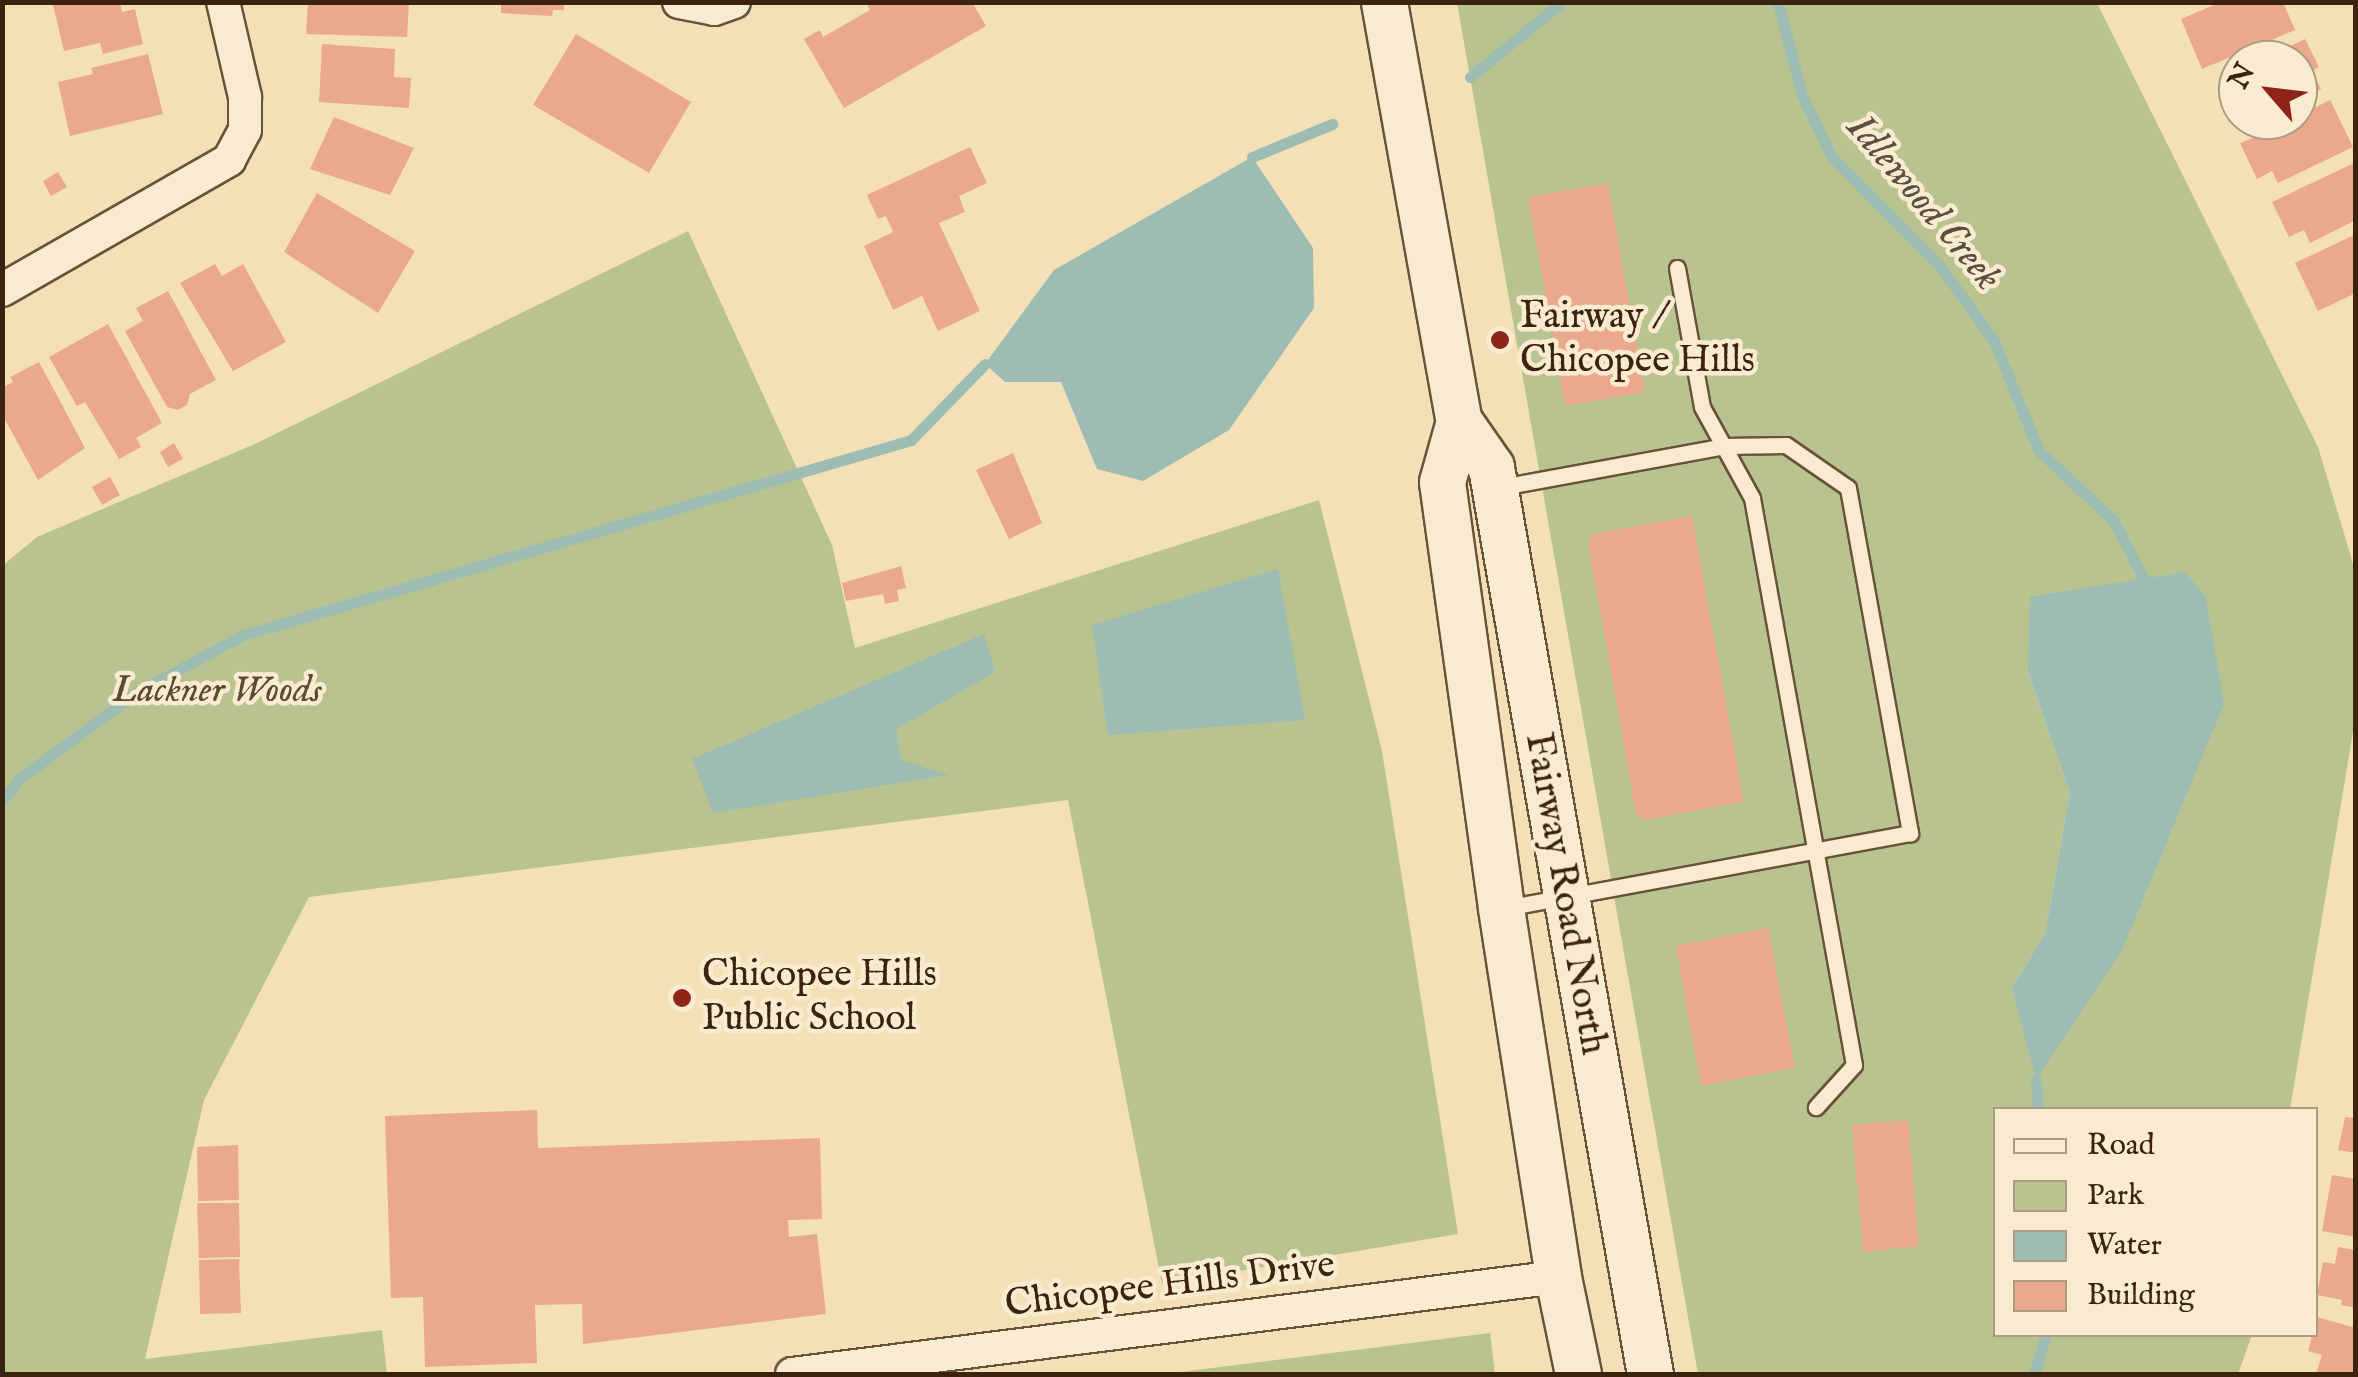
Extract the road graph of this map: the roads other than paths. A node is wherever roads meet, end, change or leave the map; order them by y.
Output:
1 (223, 2) edge
2 (679, 2) edge
3 (734, 2) edge
4 (1384, 2) edge
5 (1678, 268) dead end
6 (2, 290) edge
7 (1459, 421) junction
8 (1724, 446) junction
9 (1494, 488) junction
10 (1815, 850) junction
11 (1564, 896) junction
12 (1501, 908) junction
13 (1816, 1107) dead end
14 (1558, 1277) junction
15 (792, 1374) edge
16 (1578, 1374) edge
17 (1650, 1374) edge

1 - 6 street
2 - 3 street
4 - 7 main road, Fairway Road North
5 - 8 lane
7 - 9 main road, Fairway Road North
7 - 12 main road, Fairway Road North
8 - 9 lane
8 - 10 lane
8 - 10 lane
9 - 11 main road, Fairway Road North
10 - 11 lane
10 - 13 lane
11 - 12 lane
11 - 17 main road, Fairway Road North
12 - 14 main road, Fairway Road North
14 - 15 street, Chicopee Hills Drive
14 - 16 main road, Fairway Road North

